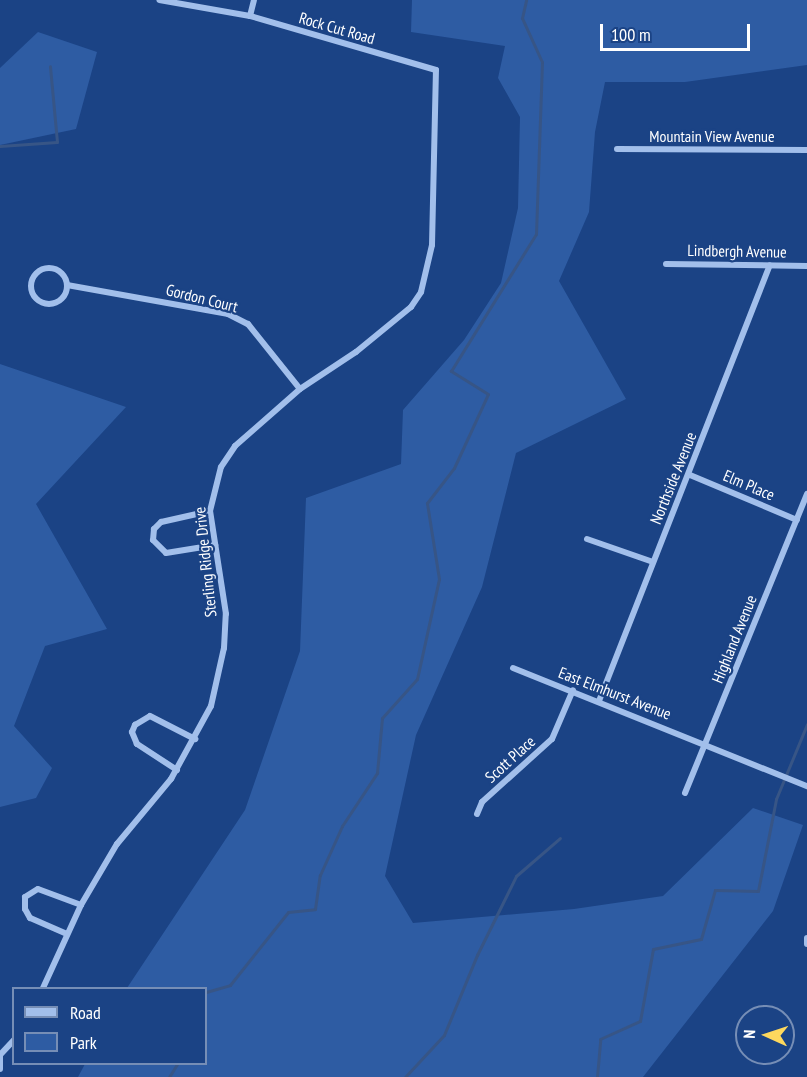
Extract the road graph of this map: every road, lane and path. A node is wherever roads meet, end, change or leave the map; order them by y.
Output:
1 (159, 0) edge
2 (254, 0) edge
3 (250, 16) junction
4 (436, 70) joint
5 (617, 149) dead end
6 (807, 150) edge
7 (666, 264) dead end
8 (770, 266) junction
9 (807, 266) edge
10 (67, 285) junction
11 (300, 389) junction
12 (690, 476) junction
13 (807, 494) edge
14 (210, 511) junction
15 (797, 520) junction
16 (586, 539) dead end
17 (215, 545) junction
18 (653, 562) junction
19 (513, 668) dead end
20 (573, 690) junction
21 (599, 701) junction
22 (195, 739) junction
23 (706, 743) junction
24 (177, 770) junction
25 (807, 786) edge
26 (686, 793) dead end
27 (477, 814) dead end
28 (81, 905) junction
29 (67, 934) junction
30 (43, 987) edge
31 (12, 1042) edge
32 (0, 1055) edge
33 (0, 1069) edge

1 - 3 street, Rock Cut Road
2 - 3 street
3 - 4 street, Rock Cut Road
4 - 11 street, Sterling Ridge Drive
5 - 6 street, Mountain View Avenue
7 - 8 street, Lindbergh Avenue
8 - 9 street, Lindbergh Avenue
8 - 12 street, Northside Avenue
10 - 10 street, Gordon Court
10 - 11 street, Gordon Court
11 - 14 street, Sterling Ridge Drive
12 - 15 street, Elm Place
12 - 18 street, Northside Avenue
13 - 15 street, Highland Avenue
14 - 17 street, Sterling Ridge Drive
14 - 17 street
15 - 23 street, Highland Avenue
16 - 18 street
17 - 22 street, Sterling Ridge Drive
18 - 21 street, Northside Avenue
19 - 20 street, East Elmhurst Avenue
20 - 21 street, East Elmhurst Avenue
20 - 27 street, Scott Place
21 - 23 street, East Elmhurst Avenue
22 - 24 street, Sterling Ridge Drive
22 - 24 street
23 - 25 street, East Elmhurst Avenue
23 - 26 street, Highland Avenue
24 - 28 street, Sterling Ridge Drive
28 - 29 street, Sterling Ridge Drive
28 - 29 street
29 - 30 street, Sterling Ridge Drive
31 - 32 street
32 - 33 street

